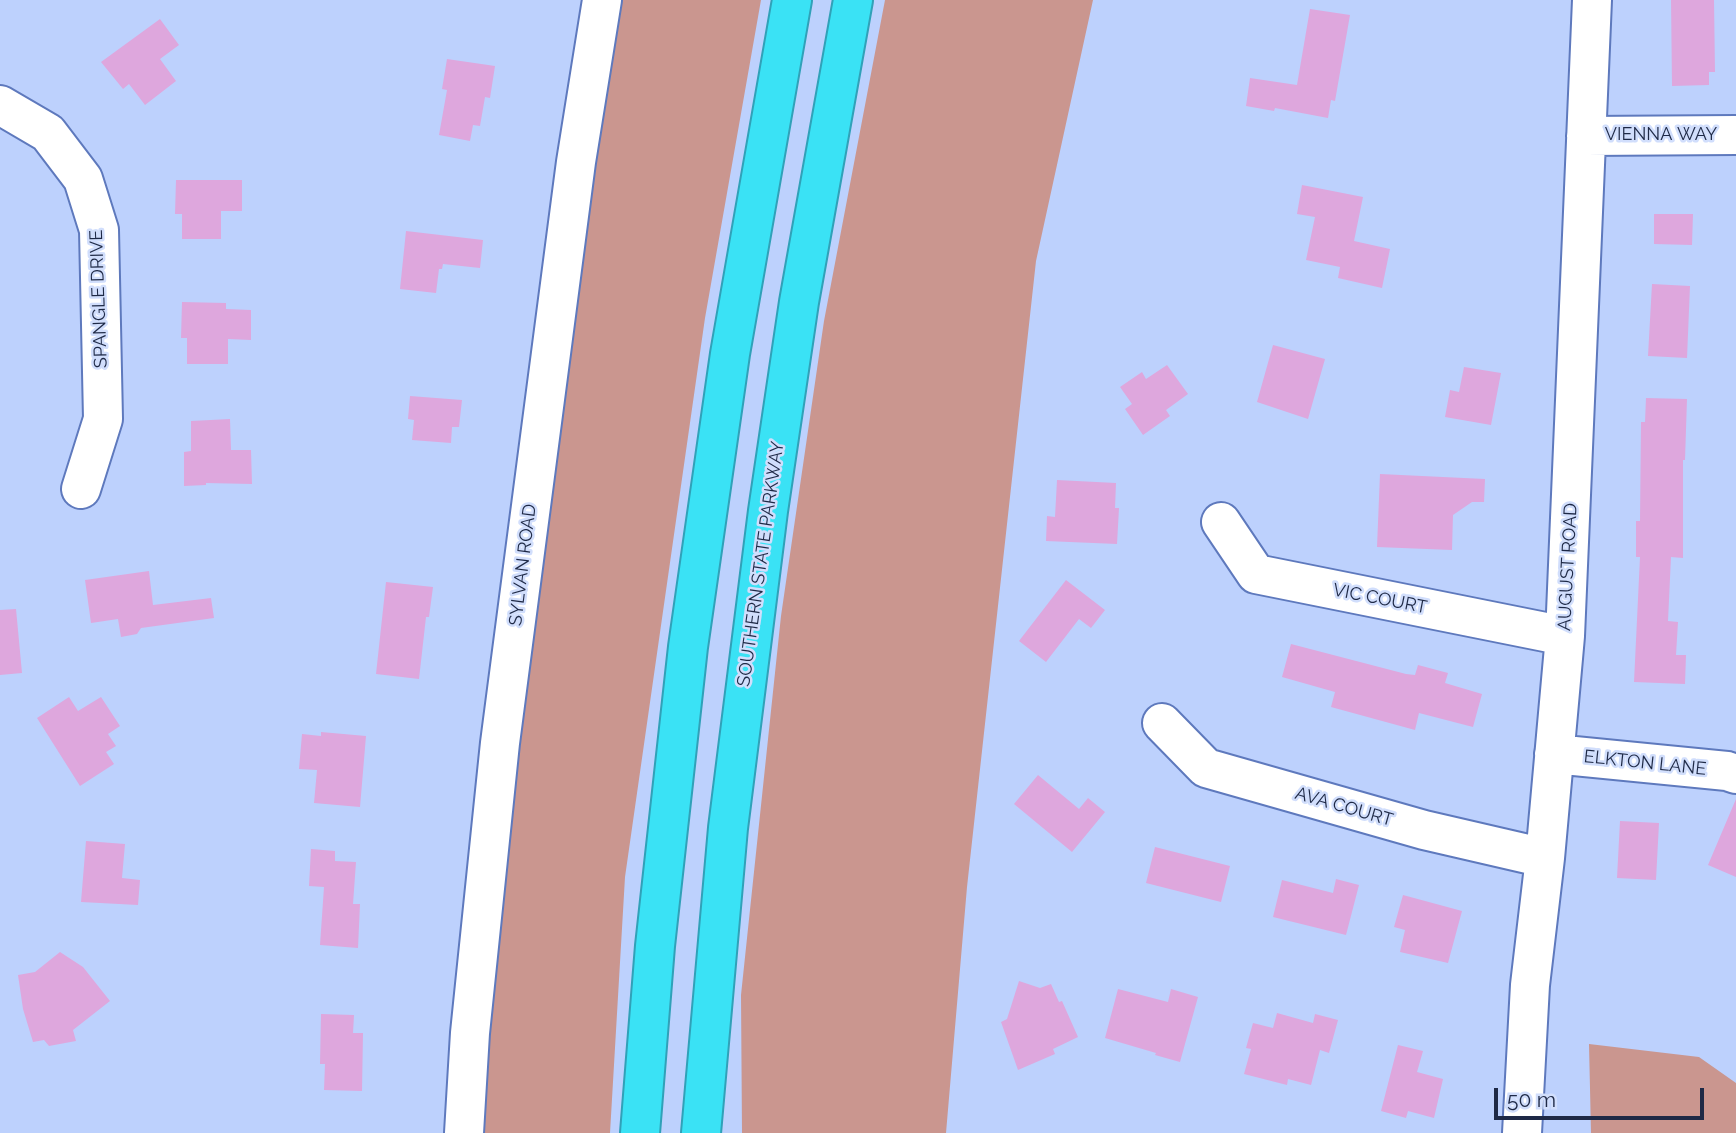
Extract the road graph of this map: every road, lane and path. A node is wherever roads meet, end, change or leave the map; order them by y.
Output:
1 (602, 0) edge
2 (792, 0) edge
3 (853, 0) edge
4 (1592, 0) edge
5 (0, 105) edge
6 (1736, 135) edge
7 (1586, 136) junction
8 (80, 489) dead end
9 (1220, 522) dead end
10 (1565, 636) junction
11 (1162, 723) dead end
12 (1554, 754) junction
13 (1736, 774) edge
14 (1545, 858) junction
15 (464, 1133) edge
16 (640, 1133) edge
17 (701, 1133) edge
18 (1522, 1133) edge

1 - 15 street, SYLVAN ROAD
2 - 16 highway
3 - 17 highway, SOUTHERN STATE PARKWAY
4 - 7 street, AUGUST ROAD
5 - 8 street, SPANGLE DRIVE
6 - 7 street, VIENNA WAY
7 - 10 street, AUGUST ROAD
9 - 10 street, VIC COURT
10 - 12 street, AUGUST ROAD
11 - 14 street, AVA COURT
12 - 13 street, ELKTON LANE
12 - 14 street, AUGUST ROAD
14 - 18 street, AUGUST ROAD

